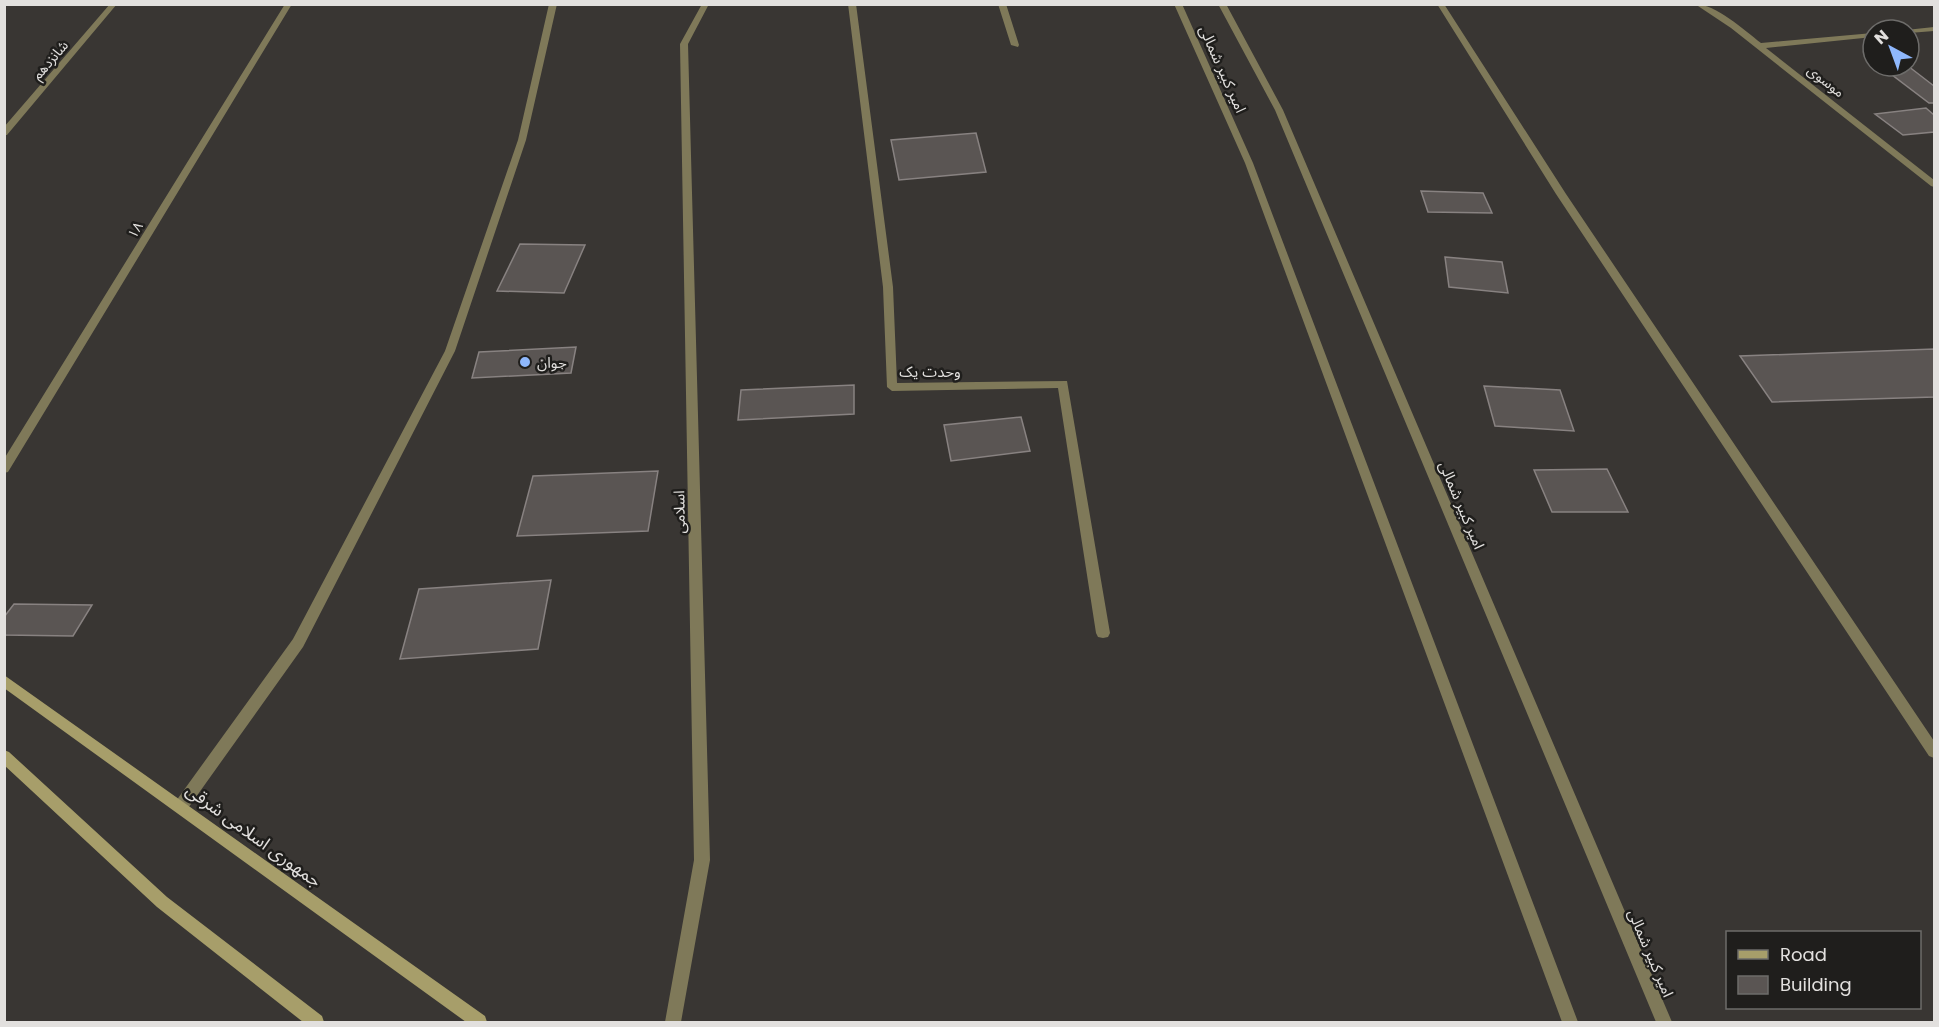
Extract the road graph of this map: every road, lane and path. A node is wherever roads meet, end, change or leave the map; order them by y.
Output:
1 (114, 4) edge
2 (289, 4) edge
3 (553, 4) edge
4 (706, 4) edge
5 (852, 4) edge
6 (1002, 4) edge
7 (1178, 4) edge
8 (1222, 4) edge
9 (1440, 4) edge
10 (1698, 4) edge
11 (1861, 36) edge
12 (1015, 45) dead end
13 (1759, 46) junction
14 (4, 133) edge
15 (1935, 184) edge
16 (4, 469) edge
17 (1103, 633) dead end
18 (4, 680) edge
19 (1935, 752) edge
20 (4, 756) edge
21 (181, 806) junction
22 (316, 1023) edge
23 (479, 1023) edge
24 (673, 1023) edge
25 (1570, 1023) edge
26 (1664, 1023) edge

1 - 14 street, شانزدهم
2 - 16 street, ۱۸
3 - 21 street
4 - 24 street, اسلامی
5 - 17 street, وحدت یک
6 - 12 street
7 - 25 street, امیر کبیر شمالی
8 - 26 street, امیر کبیر شمالی
9 - 19 street
10 - 13 street, موسوی
11 - 13 street
13 - 15 street, موسوی
18 - 21 main road, جمهوری اسلامی شرقی
20 - 22 main road
21 - 23 main road, جمهوری اسلامی شرقی

